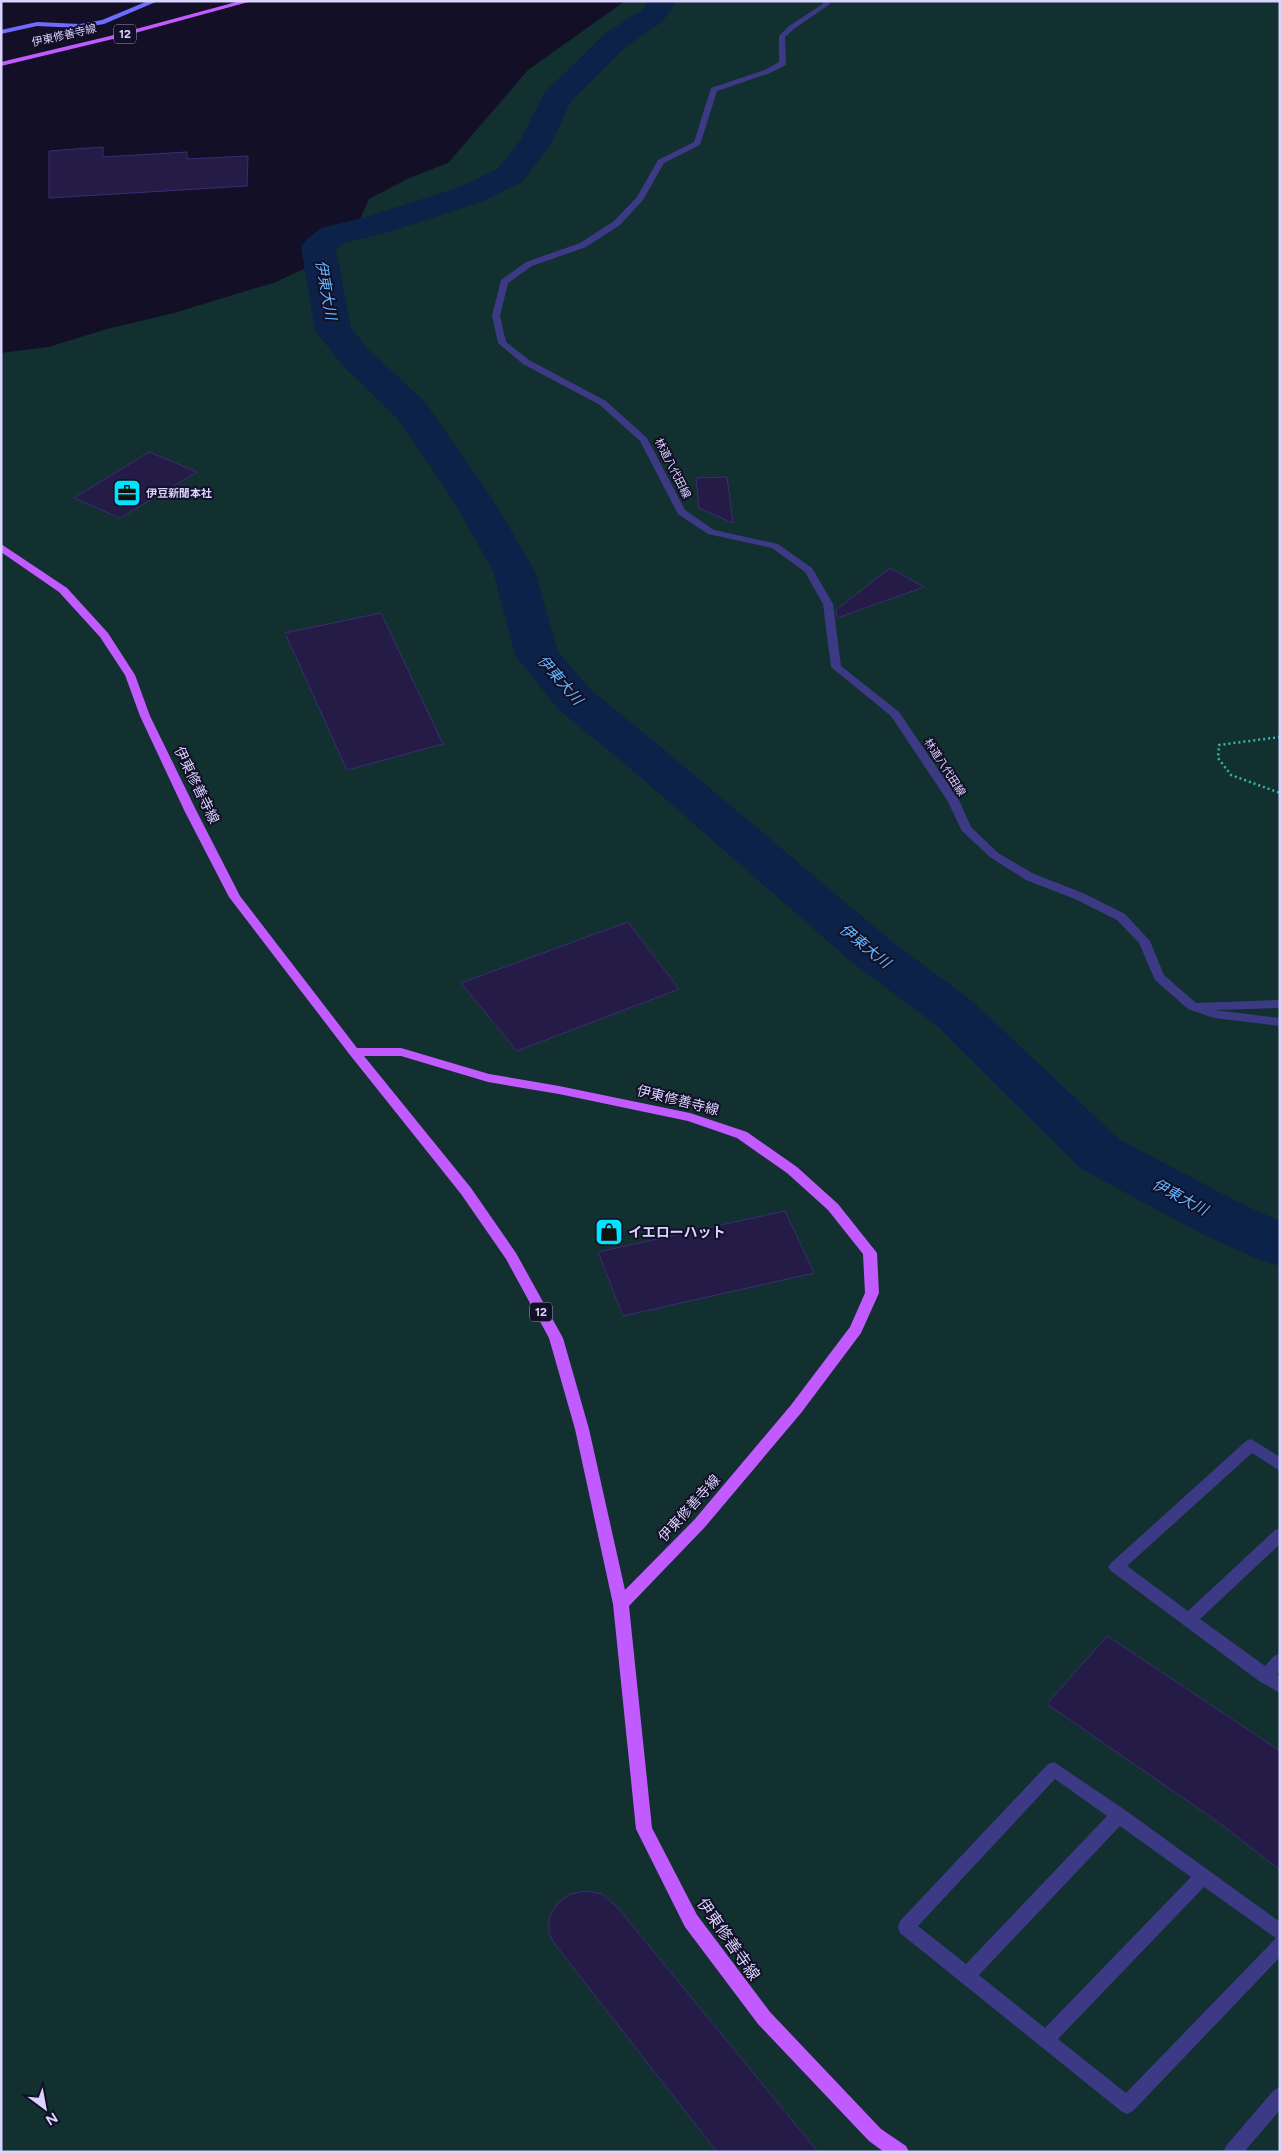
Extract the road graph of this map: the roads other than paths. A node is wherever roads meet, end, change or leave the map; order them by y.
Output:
1 (155, 1) edge
2 (249, 1) edge
3 (825, 1) edge
4 (1, 32) edge
5 (1, 64) edge
6 (1, 547) edge
7 (1280, 1004) edge
8 (1192, 1006) junction
9 (1280, 1022) edge
10 (354, 1052) junction
11 (1280, 1464) edge
12 (1280, 1534) edge
13 (621, 1604) junction
14 (1188, 1620) junction
15 (1280, 1661) edge
16 (1266, 1676) junction
17 (1280, 1686) edge
18 (1119, 1815) junction
19 (1202, 1877) junction
20 (1280, 1932) edge
21 (1280, 1945) edge
22 (966, 1976) junction
23 (1045, 2040) junction
24 (1280, 2096) edge
25 (900, 2152) edge
26 (1232, 2152) edge

1 - 4 street
2 - 5 main road, 伊東修善寺線 / 12
3 - 8 street, 林道八代田線
6 - 10 main road, 伊東修善寺線 / 12
7 - 8 street
8 - 9 street, 林道八代田線
10 - 13 main road, 伊東修善寺線 / 12
10 - 13 main road, 伊東修善寺線
11 - 14 street
12 - 14 street
13 - 25 main road, 伊東修善寺線 / 12
14 - 16 street
15 - 16 street
16 - 17 street
18 - 19 street
18 - 22 street
18 - 22 street
19 - 20 street
19 - 23 street
21 - 23 street
22 - 23 street
24 - 26 street

